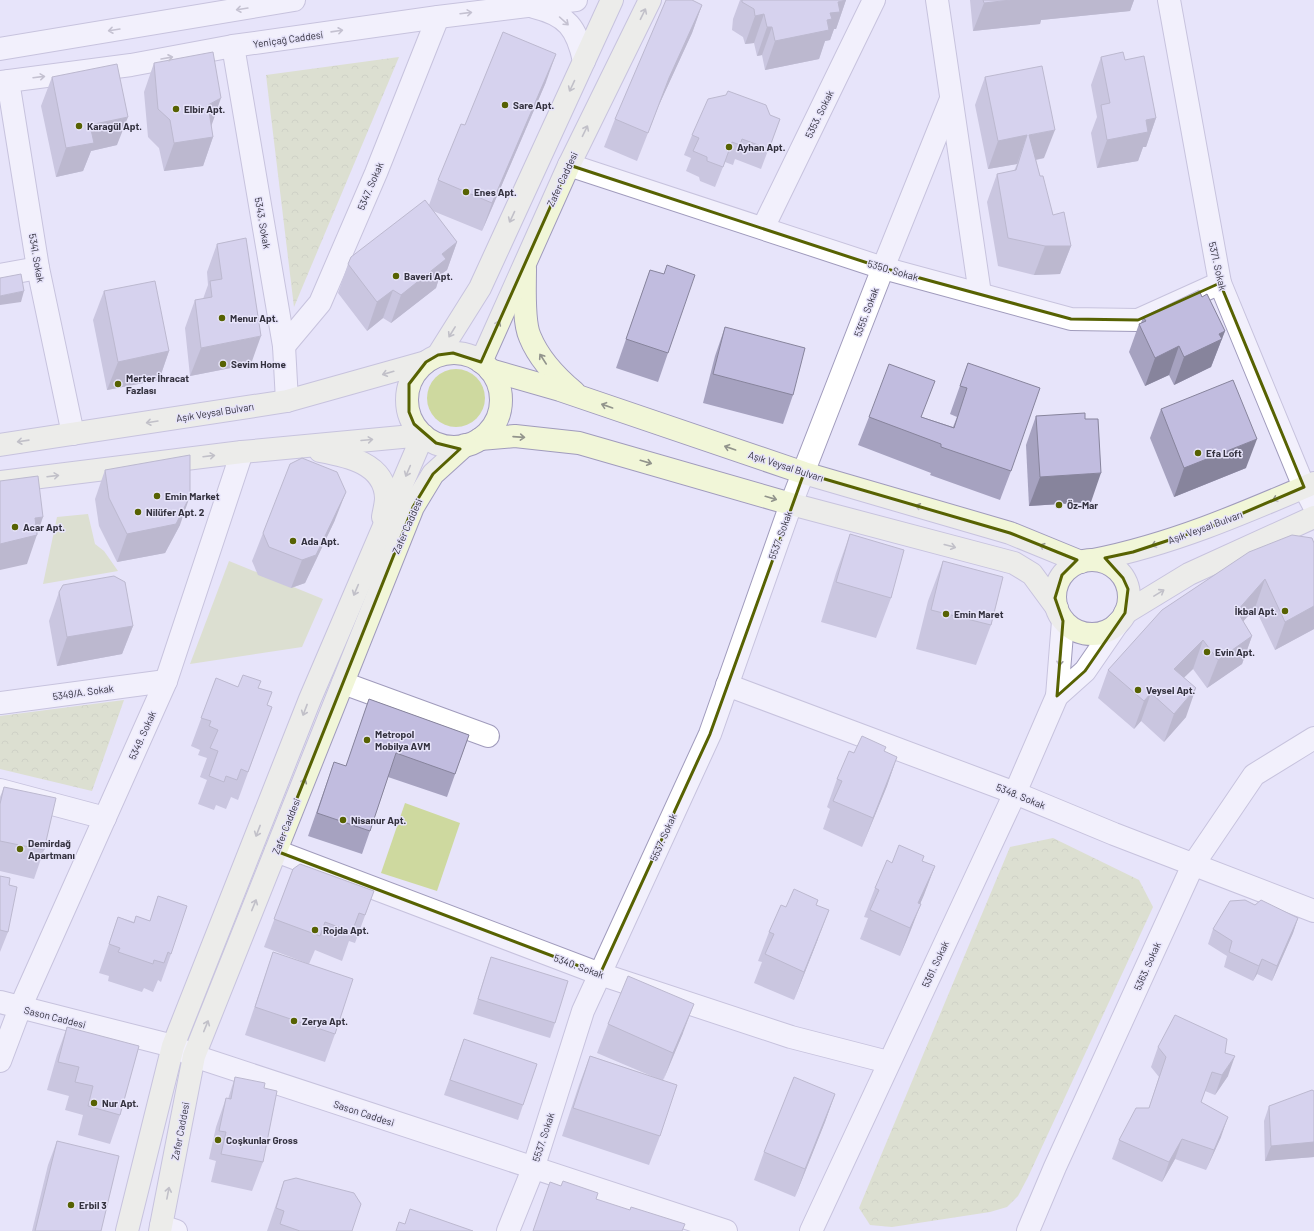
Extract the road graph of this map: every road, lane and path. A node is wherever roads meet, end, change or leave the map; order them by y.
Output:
1 (294, 0) edge
2 (576, 0) edge
3 (612, 0) edge
4 (650, 0) edge
5 (874, 0) edge
6 (937, 0) edge
7 (1169, 0) edge
8 (1179, 0) edge
9 (529, 6) junction
10 (438, 16) junction
11 (1175, 34) junction
12 (233, 46) junction
13 (0, 49) edge
14 (584, 61) junction
15 (4, 81) edge
16 (951, 99) junction
17 (569, 164) junction
18 (763, 228) junction
19 (525, 264) junction
20 (38, 268) junction
21 (883, 268) junction
22 (0, 275) edge
23 (1220, 283) junction
24 (980, 294) junction
25 (284, 346) junction
26 (432, 359) junction
27 (486, 366) junction
28 (580, 397) junction
29 (287, 401) junction
30 (74, 434) junction
31 (423, 435) junction
32 (473, 442) junction
33 (0, 445) edge
34 (297, 447) junction
35 (242, 452) junction
36 (804, 473) junction
37 (0, 482) edge
38 (1309, 485) edge
39 (792, 504) junction
40 (1314, 506) edge
41 (1314, 517) edge
42 (380, 534) junction
43 (1087, 561) junction
44 (1060, 615) junction
45 (1122, 618) junction
46 (166, 682) junction
47 (343, 683) junction
48 (727, 686) junction
49 (1057, 696) junction
50 (0, 703) edge
51 (488, 736) dead end
52 (1314, 738) edge
53 (0, 790) edge
54 (1015, 793) junction
55 (105, 818) junction
56 (276, 851) junction
57 (1193, 865) junction
58 (1314, 911) edge
59 (600, 974) junction
60 (10, 1005) edge
61 (173, 1046) junction
62 (194, 1056) junction
63 (0, 1061) edge
64 (888, 1062) junction
65 (533, 1168) junction
66 (166, 1229) edge
67 (127, 1231) edge
68 (508, 1231) edge
69 (726, 1231) edge
70 (811, 1231) edge
71 (1028, 1231) edge

1 -> 13 street
2 - 9 street, Yeniçağ Caddesi
3 - 14 main road
17 -> 4 main road, Zafer Caddesi
5 - 18 street, 5353. Sokak
6 - 16 street
7 - 11 street, 5371. Sokak
8 - 11 street
10 -> 9 street, Yeniçağ Caddesi
9 -> 14 street
12 -> 10 street, Yeniçağ Caddesi
10 - 25 street, 5347. Sokak
11 - 23 street, 5371. Sokak
15 -> 12 street, Yeniçağ Caddesi
12 - 25 street, 5343. Sokak
14 -> 26 main road
15 - 20 street, 5341. Sokak
16 - 21 street, 5355. Sokak
16 - 24 street
17 - 18 street, 5350. Sokak
17 - 19 main road, Zafer Caddesi
18 - 21 street, 5350. Sokak
27 -> 19 main road, Zafer Caddesi
28 -> 19 main road
20 - 22 street
20 - 30 street, 5341. Sokak
21 - 24 street, 5350. Sokak
21 - 36 street, 5355. Sokak
23 - 24 street, 5350. Sokak
23 - 38 street, 5371. Sokak
25 - 29 street, 5343. Sokak
26 - 27 main road
26 -> 29 main road, Aşık Veysal Bulvarı
26 - 31 main road
27 - 28 main road, Aşık Veysal Bulvarı
27 - 32 main road
36 -> 28 main road, Aşık Veysal Bulvarı
29 -> 30 main road, Aşık Veysal Bulvarı
30 -> 33 main road, Aşık Veysal Bulvarı
31 - 32 main road
34 -> 31 main road
31 -> 42 main road
32 -> 39 main road
32 - 47 main road, Zafer Caddesi
34 - 35 main road
34 - 42 main road
37 -> 35 main road
35 - 46 street, 5349. Sokak
36 - 39 street, 5355. Sokak
43 -> 36 main road, Aşık Veysal Bulvarı
38 - 40 street, 5371. Sokak
38 -> 43 main road, Aşık Veysal Bulvarı
39 -> 44 main road
39 - 48 street, 5537. Sokak
45 -> 41 main road
42 -> 61 main road
43 - 44 main road
43 - 45 main road
44 - 45 main road
44 -> 49 street
45 - 49 street
46 - 50 street, 5349/A. Sokak
46 - 55 street, 5349. Sokak
47 - 51 street
56 -> 47 main road, Zafer Caddesi
48 - 54 street, 5348. Sokak
48 - 59 street, 5537. Sokak
49 - 54 street, 5361. Sokak
52 - 57 street, 5363. Sokak
53 - 55 street
54 - 57 street, 5348. Sokak
54 - 64 street, 5361. Sokak
55 - 60 street, 5349. Sokak
56 - 59 street, 5340. Sokak
62 -> 56 main road, Zafer Caddesi
57 - 58 street, 5348. Sokak
57 - 71 street, 5363. Sokak
59 - 64 street, 5340. Sokak
59 - 65 street, 5537. Sokak
60 - 61 street, Sason Caddesi
60 - 63 street, 5349. Sokak
61 - 62 street, Sason Caddesi
61 - 67 main road
62 - 65 street, Sason Caddesi
66 -> 62 main road, Zafer Caddesi
64 - 70 street, 5361. Sokak
65 - 68 street, 5537. Sokak
65 - 69 street, Sason Caddesi

